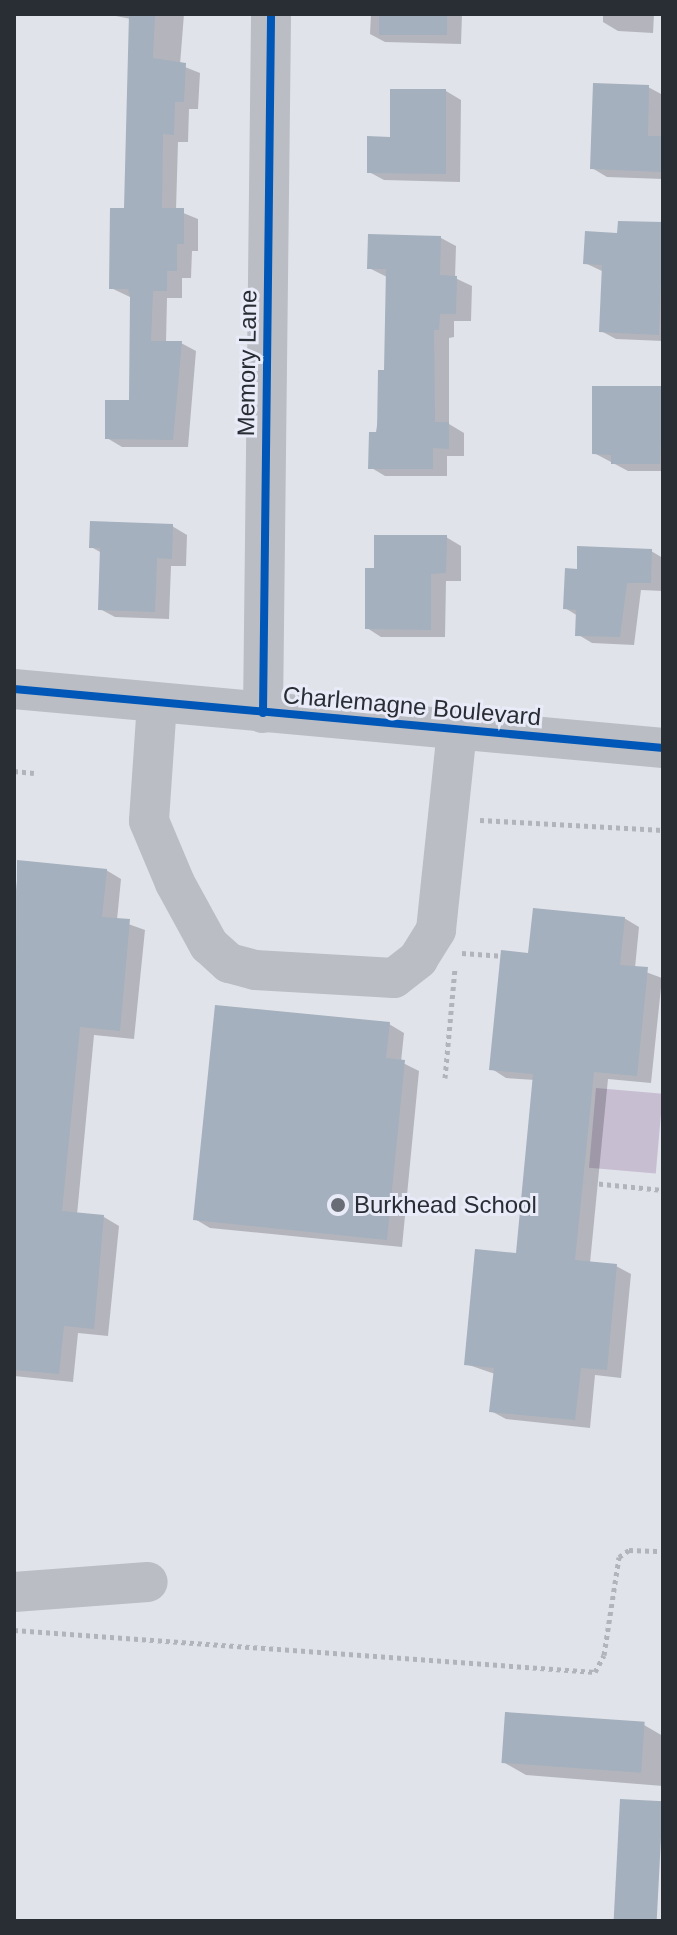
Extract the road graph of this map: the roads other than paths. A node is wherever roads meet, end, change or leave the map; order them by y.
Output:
1 (271, 14) edge
2 (14, 689) edge
3 (157, 703) junction
4 (263, 713) junction
5 (457, 730) junction
6 (663, 748) edge
7 (148, 1582) dead end
8 (14, 1592) edge

1 - 4 street, Memory Lane
2 - 3 street, Charlemagne Boulevard
3 - 4 street, Charlemagne Boulevard
3 - 5 street
4 - 5 street, Charlemagne Boulevard
5 - 6 street, Charlemagne Boulevard
7 - 8 street

